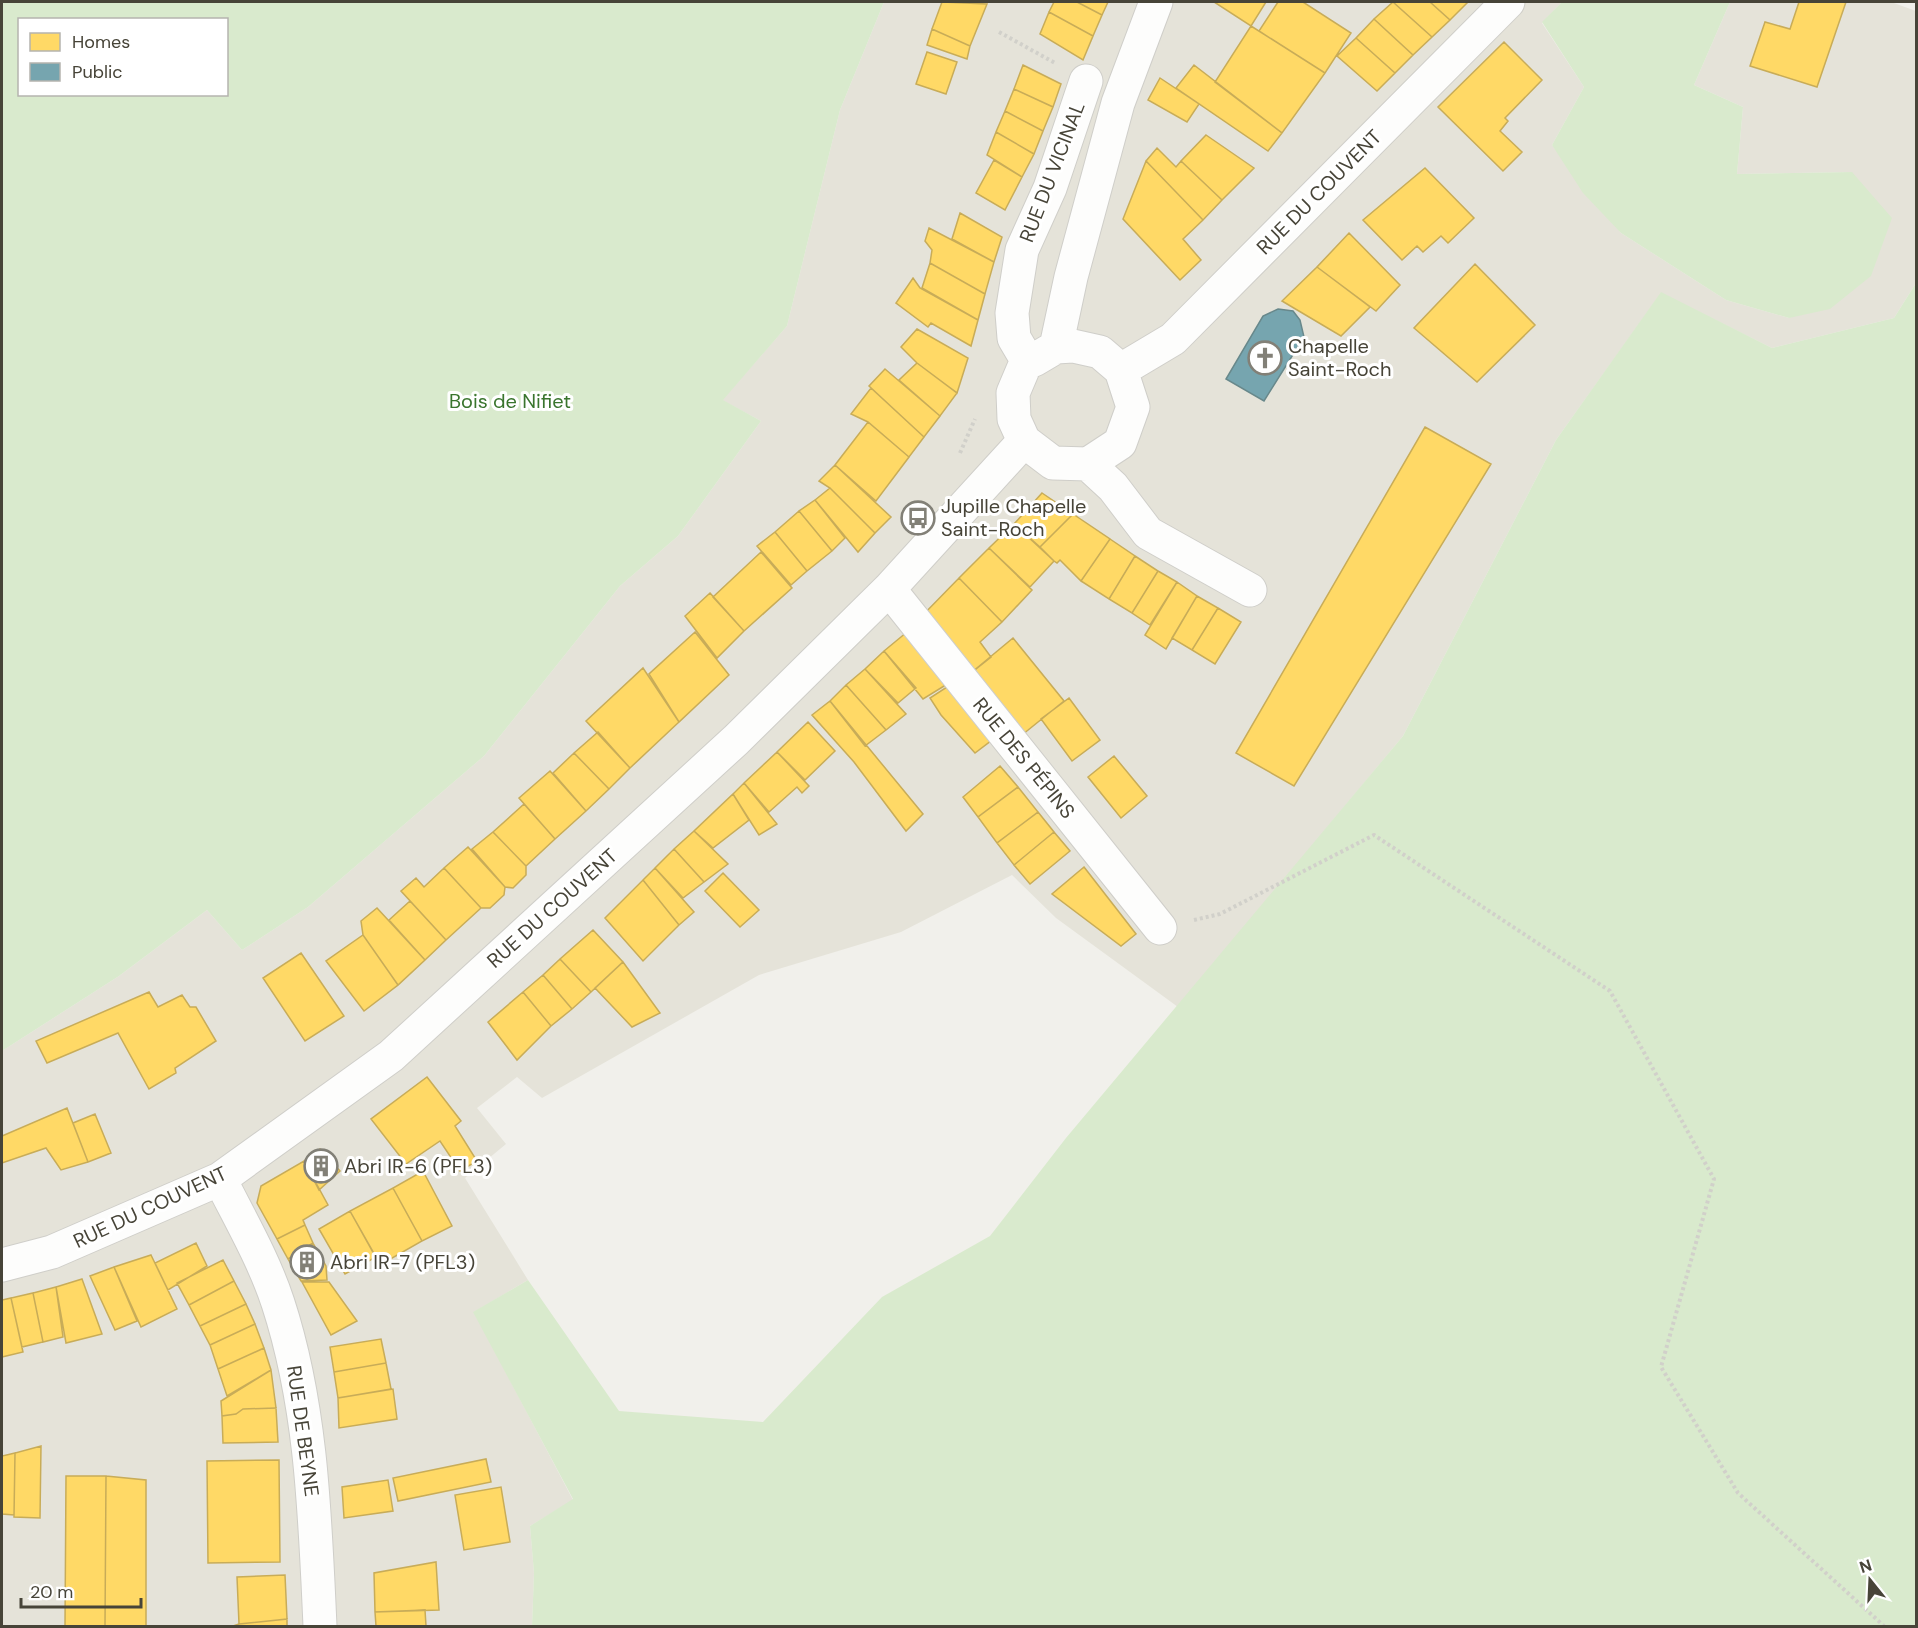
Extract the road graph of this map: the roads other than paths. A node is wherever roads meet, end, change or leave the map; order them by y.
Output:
1 (1156, 2) edge
2 (1501, 4) edge
3 (1086, 81) road end
4 (1056, 347) junction
5 (1027, 360) junction
6 (1121, 370) junction
7 (1024, 441) junction
8 (1088, 464) junction
9 (889, 589) junction
10 (1250, 590) dead end
11 (1160, 928) road end
12 (220, 1179) junction
13 (2, 1264) edge
14 (320, 1626) edge

1 - 4 street
2 - 6 street, RUE DU COUVENT
3 - 5 street, RUE DU VICINAL
4 - 5 street
4 - 6 street
5 - 7 street
6 - 8 street
7 - 8 street
7 - 9 street, RUE DU COUVENT
8 - 10 street
9 - 11 street, RUE DES PÉPINS
9 - 12 street, RUE DU COUVENT
12 - 13 street, RUE DU COUVENT
12 - 14 street, RUE DE BEYNE

